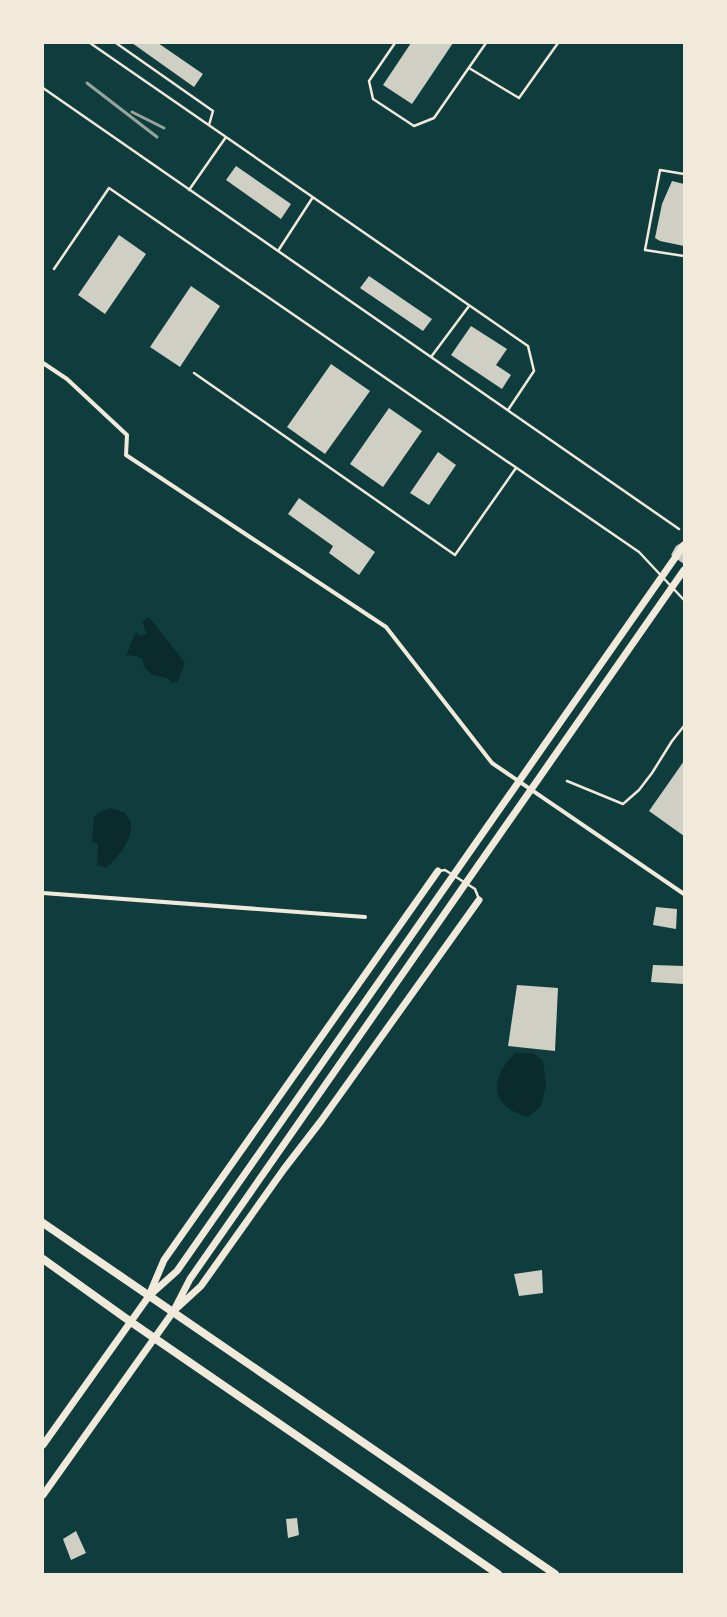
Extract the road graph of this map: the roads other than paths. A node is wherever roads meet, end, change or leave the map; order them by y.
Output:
1 (90, 43) edge
2 (116, 43) edge
3 (395, 43) edge
4 (486, 43) edge
5 (558, 43) edge
6 (469, 68) junction
7 (43, 88) edge
8 (209, 125) junction
9 (226, 137) junction
10 (684, 174) edge
11 (190, 190) junction
12 (313, 197) junction
13 (278, 251) junction
14 (684, 256) edge
15 (54, 269) dead end
16 (469, 306) junction
17 (431, 357) junction
18 (43, 363) edge
19 (194, 373) dead end
20 (508, 410) junction
21 (516, 468) junction
22 (679, 529) dead end
23 (684, 544) edge
24 (684, 570) edge
25 (684, 600) edge
26 (684, 726) edge
27 (567, 781) dead end
28 (438, 871) joint
29 (43, 893) edge
30 (684, 894) edge
31 (479, 900) joint
32 (365, 917) dead end
33 (43, 1223) edge
34 (43, 1259) edge
35 (149, 1296) junction
36 (173, 1312) junction
37 (131, 1322) junction
38 (155, 1338) junction
39 (43, 1445) edge
40 (43, 1495) edge
41 (498, 1574) edge
42 (555, 1574) edge

1 - 8 lane
2 - 8 lane
3 - 6 lane
4 - 6 lane
5 - 6 lane
7 - 11 lane
8 - 9 lane
9 - 11 lane
9 - 12 lane
10 - 14 lane
11 - 13 lane
12 - 13 lane
12 - 16 lane
13 - 17 lane
15 - 21 lane
16 - 17 lane
16 - 20 lane
17 - 20 lane
18 - 30 street
19 - 21 lane
20 - 22 lane
21 - 25 lane
23 - 35 main road
24 - 36 main road
26 - 27 lane
28 - 31 lane
28 - 35 main road
29 - 32 street
31 - 36 main road
33 - 35 main road
34 - 37 main road
35 - 36 main road
35 - 37 main road
36 - 38 main road
36 - 42 main road
37 - 38 main road
37 - 39 main road
38 - 40 main road
38 - 41 main road

